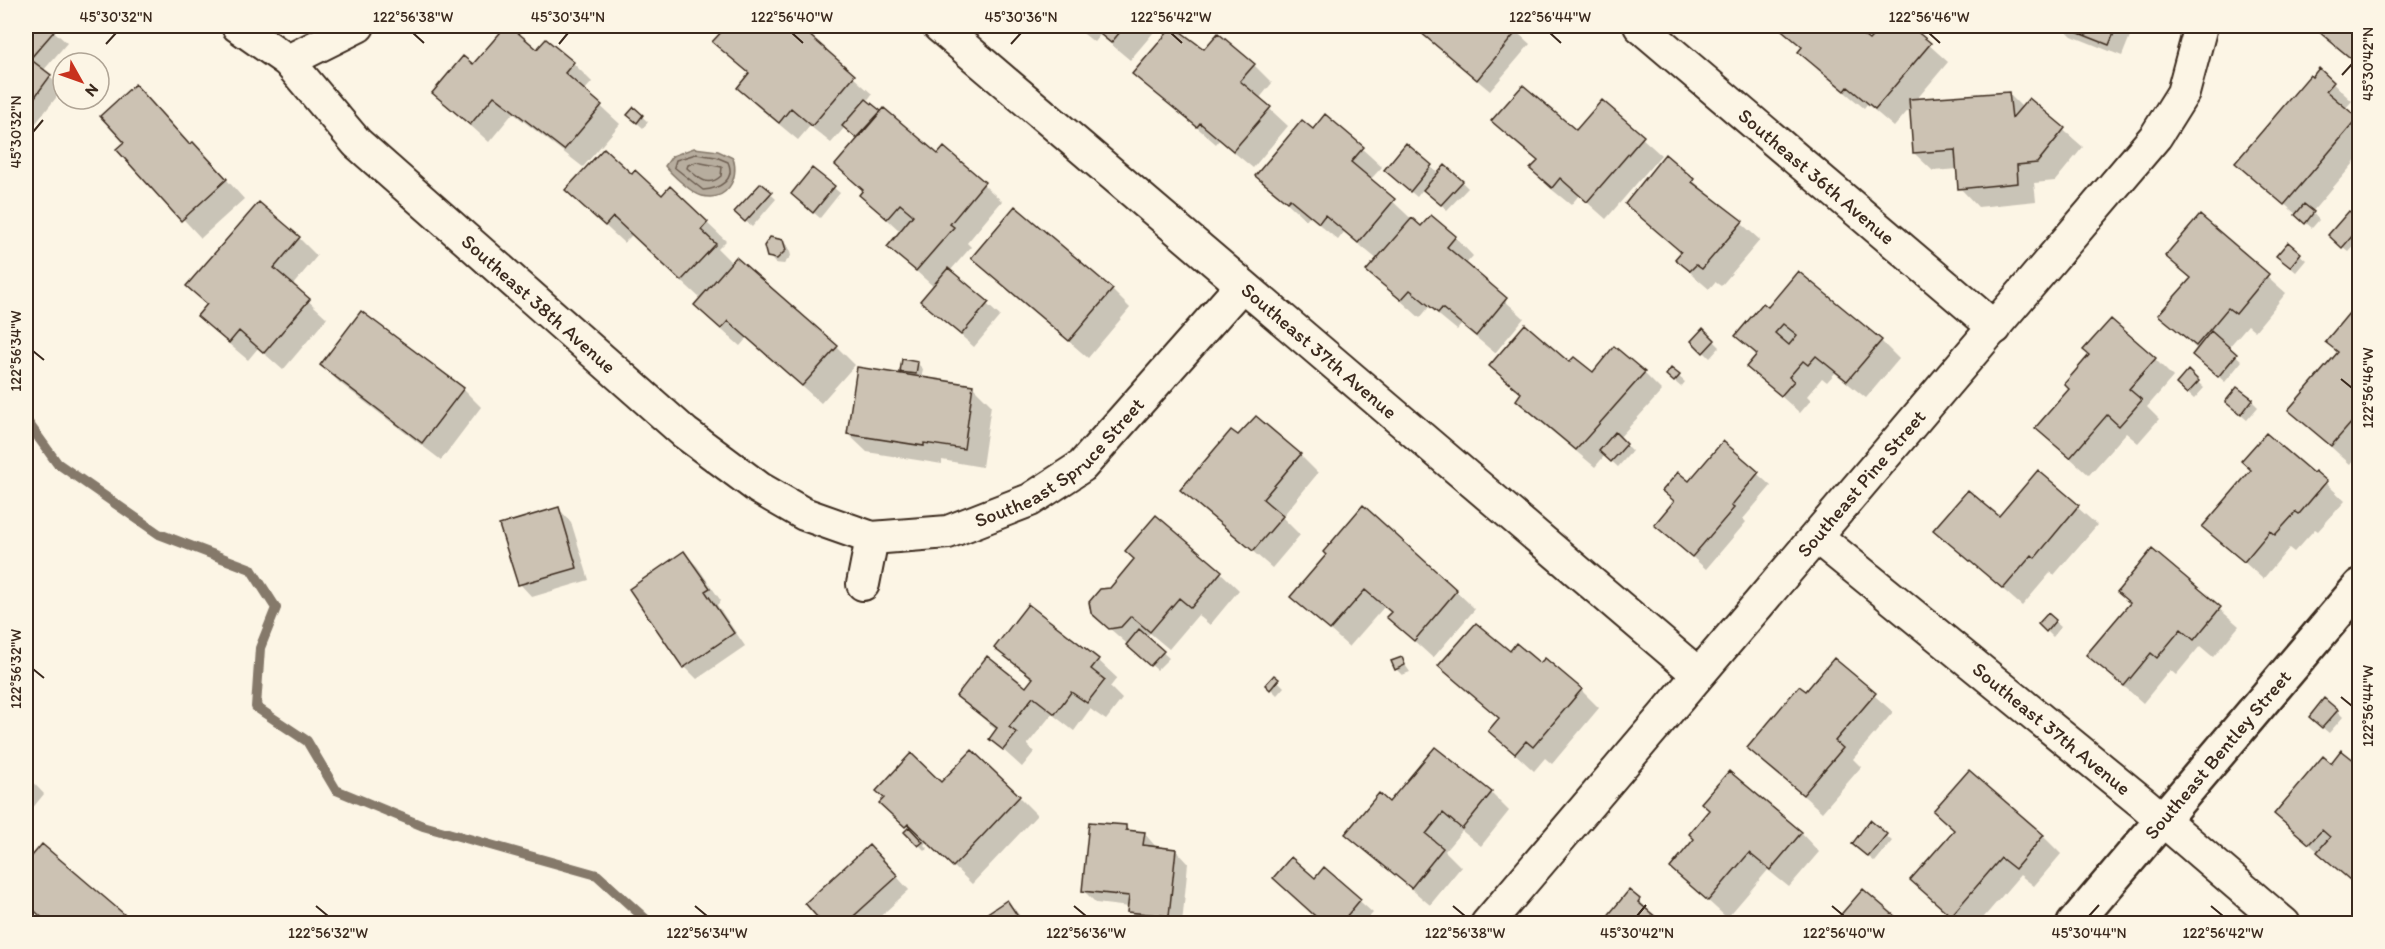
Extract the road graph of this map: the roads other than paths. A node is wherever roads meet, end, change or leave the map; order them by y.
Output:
1 (238, 26) edge
2 (358, 26) edge
3 (939, 26) edge
4 (1640, 26) edge
5 (2201, 26) edge
6 (288, 61) junction
7 (1242, 285) junction
8 (1995, 328) junction
9 (1817, 537) junction
10 (872, 538) junction
11 (863, 584) dead end
12 (2360, 586) edge
13 (1698, 674) junction
14 (2162, 819) junction
15 (1487, 924) edge
16 (2074, 924) edge
17 (2284, 924) edge

1 - 6 street, Southeast 38th Avenue
2 - 6 street
3 - 7 street, Southeast 37th Avenue
4 - 8 street, Southeast 36th Avenue
5 - 8 street, Southeast Pine Street
6 - 10 street, Southeast 38th Avenue
7 - 10 street, Southeast Spruce Street
7 - 13 street, Southeast 37th Avenue
8 - 9 street, Southeast Pine Street
9 - 13 street, Southeast Pine Street
9 - 14 street, Southeast 37th Avenue
10 - 11 street
12 - 14 street, Southeast Bentley Street
13 - 15 street, Southeast Pine Street
14 - 16 street, Southeast Bentley Street
14 - 17 street, Southeast 37th Avenue

